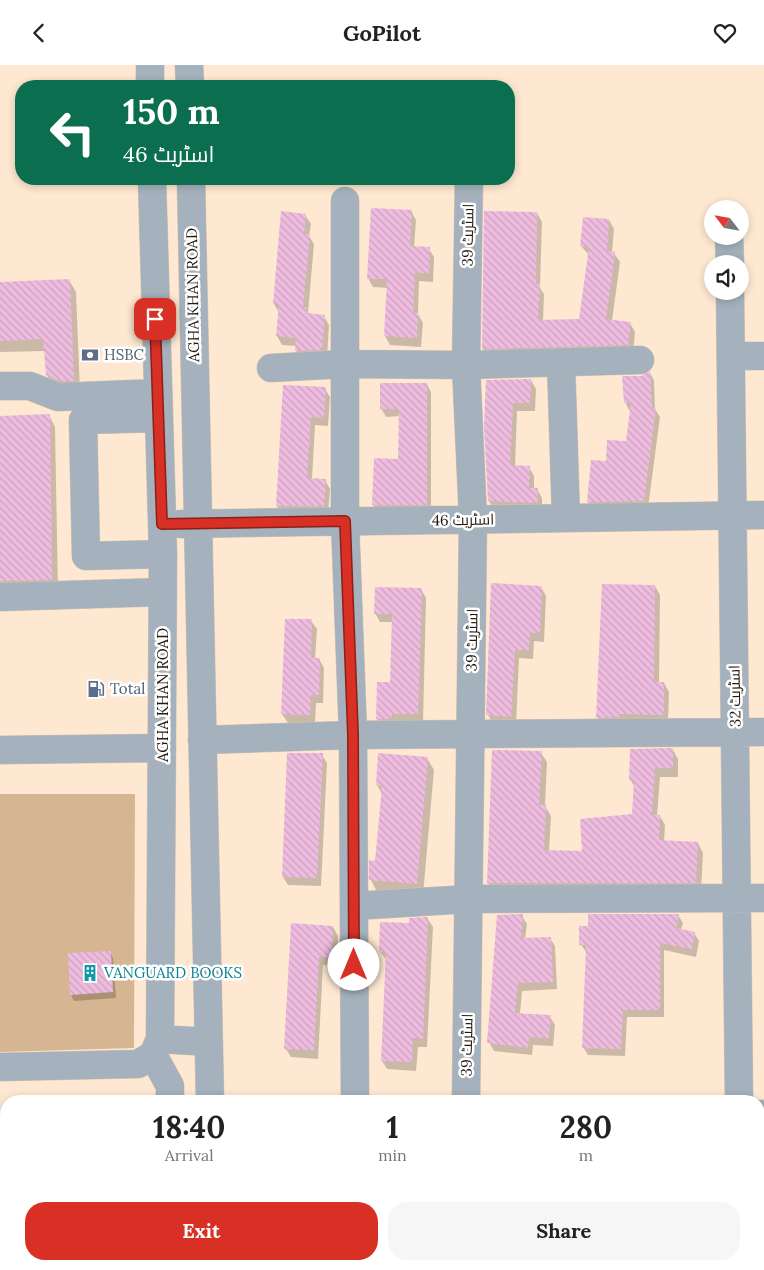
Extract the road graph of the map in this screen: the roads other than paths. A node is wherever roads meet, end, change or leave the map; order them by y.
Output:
1 (150, 65) edge
2 (189, 65) edge
3 (150, 80) edge
4 (190, 80) edge
5 (152, 185) edge
6 (191, 185) edge
7 (469, 185) edge
8 (345, 201) dead end
9 (730, 300) edge
10 (731, 356) junction
11 (764, 357) edge
12 (640, 360) dead end
13 (561, 362) junction
14 (345, 364) junction
15 (466, 365) junction
16 (271, 368) dead end
17 (0, 386) edge
18 (158, 406) junction
19 (733, 515) junction
20 (764, 515) edge
21 (566, 518) junction
22 (474, 519) junction
23 (345, 521) junction
24 (162, 524) junction
25 (198, 524) junction
26 (163, 554) junction
27 (163, 592) junction
28 (0, 597) edge
29 (735, 732) junction
30 (764, 732) edge
31 (353, 735) junction
32 (471, 736) junction
33 (202, 740) junction
34 (162, 748) junction
35 (0, 750) edge
36 (162, 782) junction
37 (203, 783) junction
38 (737, 898) junction
39 (764, 898) edge
40 (469, 899) junction
41 (354, 906) junction
42 (209, 1042) junction
43 (157, 1047) junction
44 (0, 1067) edge
45 (170, 1095) edge
46 (210, 1095) edge
47 (355, 1095) edge
48 (466, 1095) edge
49 (739, 1095) edge

1 - 3 street
2 - 4 street
5 - 18 street, AGHA KHAN ROAD
6 - 25 street, AGHA KHAN ROAD
7 - 15 street, اسٹریٹ 39
8 - 14 street
9 - 10 street, اسٹریٹ 32
10 - 11 street
10 - 19 street, اسٹریٹ 32
12 - 13 street
13 - 15 street
13 - 21 street
14 - 15 street
14 - 16 street
14 - 23 street
15 - 22 street, اسٹریٹ 39
17 - 18 street
18 - 24 street, AGHA KHAN ROAD
18 - 26 street
19 - 20 street, اسٹریٹ 46
19 - 21 street, اسٹریٹ 46
19 - 29 street, اسٹریٹ 32
21 - 22 street, اسٹریٹ 46
22 - 23 street, اسٹریٹ 46
22 - 32 street, اسٹریٹ 39
23 - 25 street, اسٹریٹ 46
23 - 31 street
24 - 25 street, اسٹریٹ 46
24 - 26 street, AGHA KHAN ROAD
25 - 33 street, AGHA KHAN ROAD
26 - 27 street, AGHA KHAN ROAD
27 - 28 street
27 - 34 street, AGHA KHAN ROAD
29 - 30 street
29 - 32 street
29 - 38 street, اسٹریٹ 32
31 - 32 street
31 - 33 street
31 - 41 street
32 - 40 street, اسٹریٹ 39
33 - 37 street, AGHA KHAN ROAD
34 - 35 street
34 - 36 street, AGHA KHAN ROAD
36 - 37 street
36 - 43 street, AGHA KHAN ROAD
37 - 42 street, AGHA KHAN ROAD
38 - 39 street
38 - 40 street
38 - 49 street, اسٹریٹ 32
40 - 41 street
40 - 48 street, اسٹریٹ 39
41 - 47 street
42 - 43 street
42 - 46 street, AGHA KHAN ROAD
43 - 44 street
43 - 45 street

